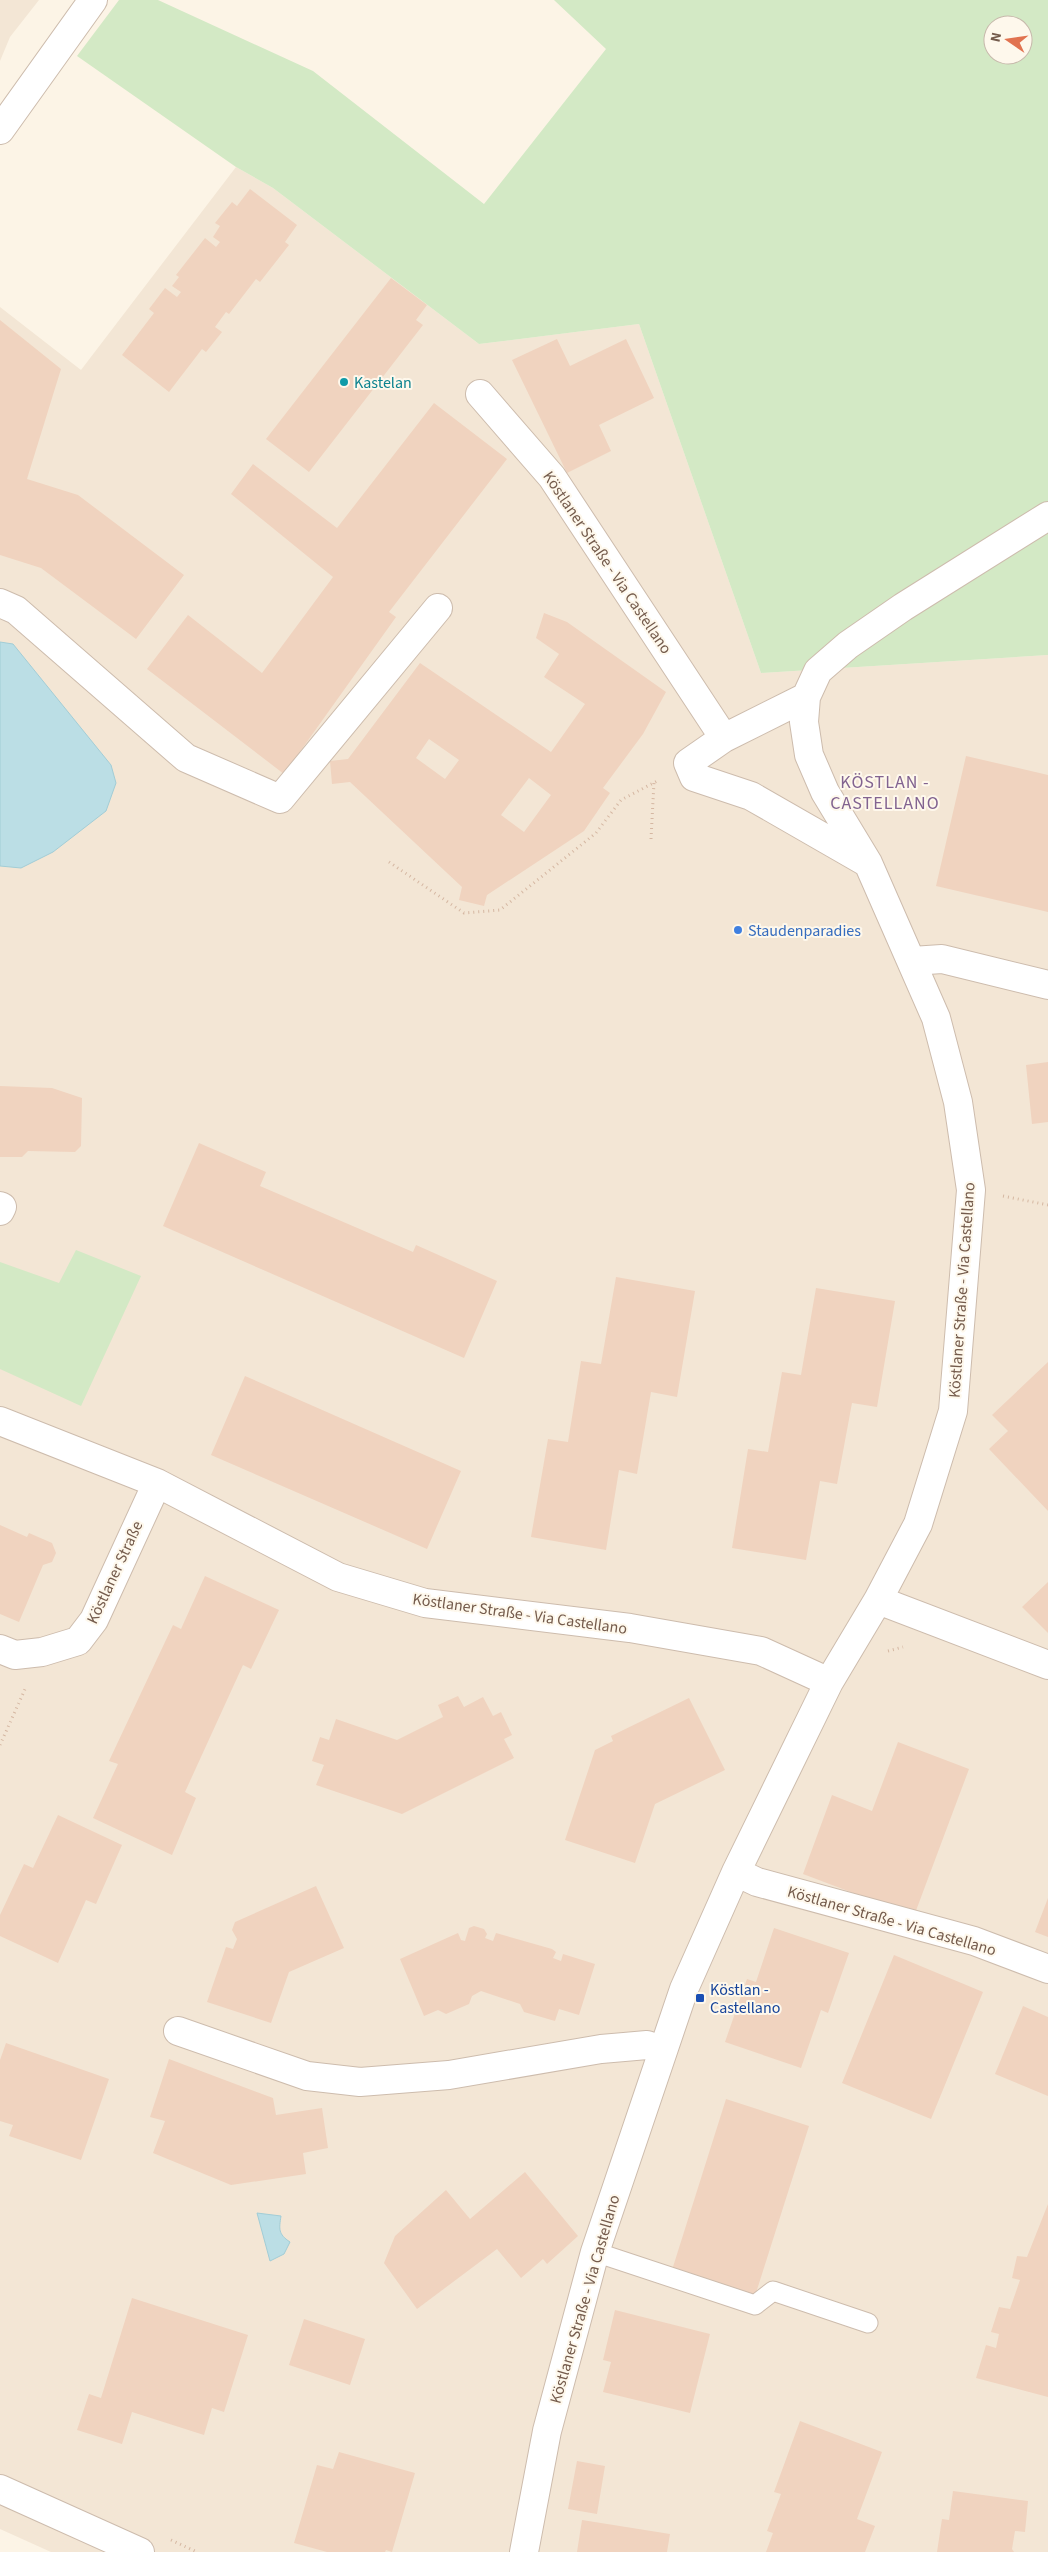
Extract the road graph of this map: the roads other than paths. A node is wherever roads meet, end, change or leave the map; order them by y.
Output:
1 (93, 0) edge
2 (0, 130) edge
3 (480, 394) dead end
4 (1048, 516) edge
5 (0, 603) edge
6 (438, 608) dead end
7 (806, 697) junction
8 (724, 738) junction
9 (868, 862) junction
10 (912, 961) junction
11 (1048, 984) edge
12 (0, 1206) edge
13 (0, 1211) edge
14 (0, 1420) edge
15 (157, 1483) junction
16 (878, 1600) junction
17 (0, 1649) edge
18 (1048, 1665) edge
19 (829, 1682) junction
20 (736, 1872) junction
21 (1048, 1969) edge
22 (178, 2030) dead end
23 (662, 2050) junction
24 (595, 2252) junction
25 (868, 2323) dead end
26 (0, 2488) edge
27 (140, 2552) edge
28 (524, 2552) edge

1 - 2 street
3 - 8 street, Köstlaner Straße - Via Castellano
4 - 7 street, Köstlaner Straße - Via Castellano
5 - 6 street
7 - 8 street
7 - 9 street, Köstlaner Straße - Via Castellano
8 - 9 street
9 - 10 street, Köstlaner Straße - Via Castellano
10 - 11 street
10 - 16 street, Köstlaner Straße - Via Castellano
12 - 13 street
14 - 15 street, Köstlaner Straße - Via Castellano
15 - 17 street, Köstlaner Straße
15 - 19 street, Köstlaner Straße - Via Castellano
16 - 18 street
16 - 19 street, Köstlaner Straße - Via Castellano
19 - 20 street, Köstlaner Straße - Via Castellano
20 - 21 street, Köstlaner Straße - Via Castellano
20 - 23 street, Köstlaner Straße - Via Castellano
22 - 23 street
23 - 24 street, Köstlaner Straße - Via Castellano
24 - 25 lane
24 - 28 street, Köstlaner Straße - Via Castellano
26 - 27 street

